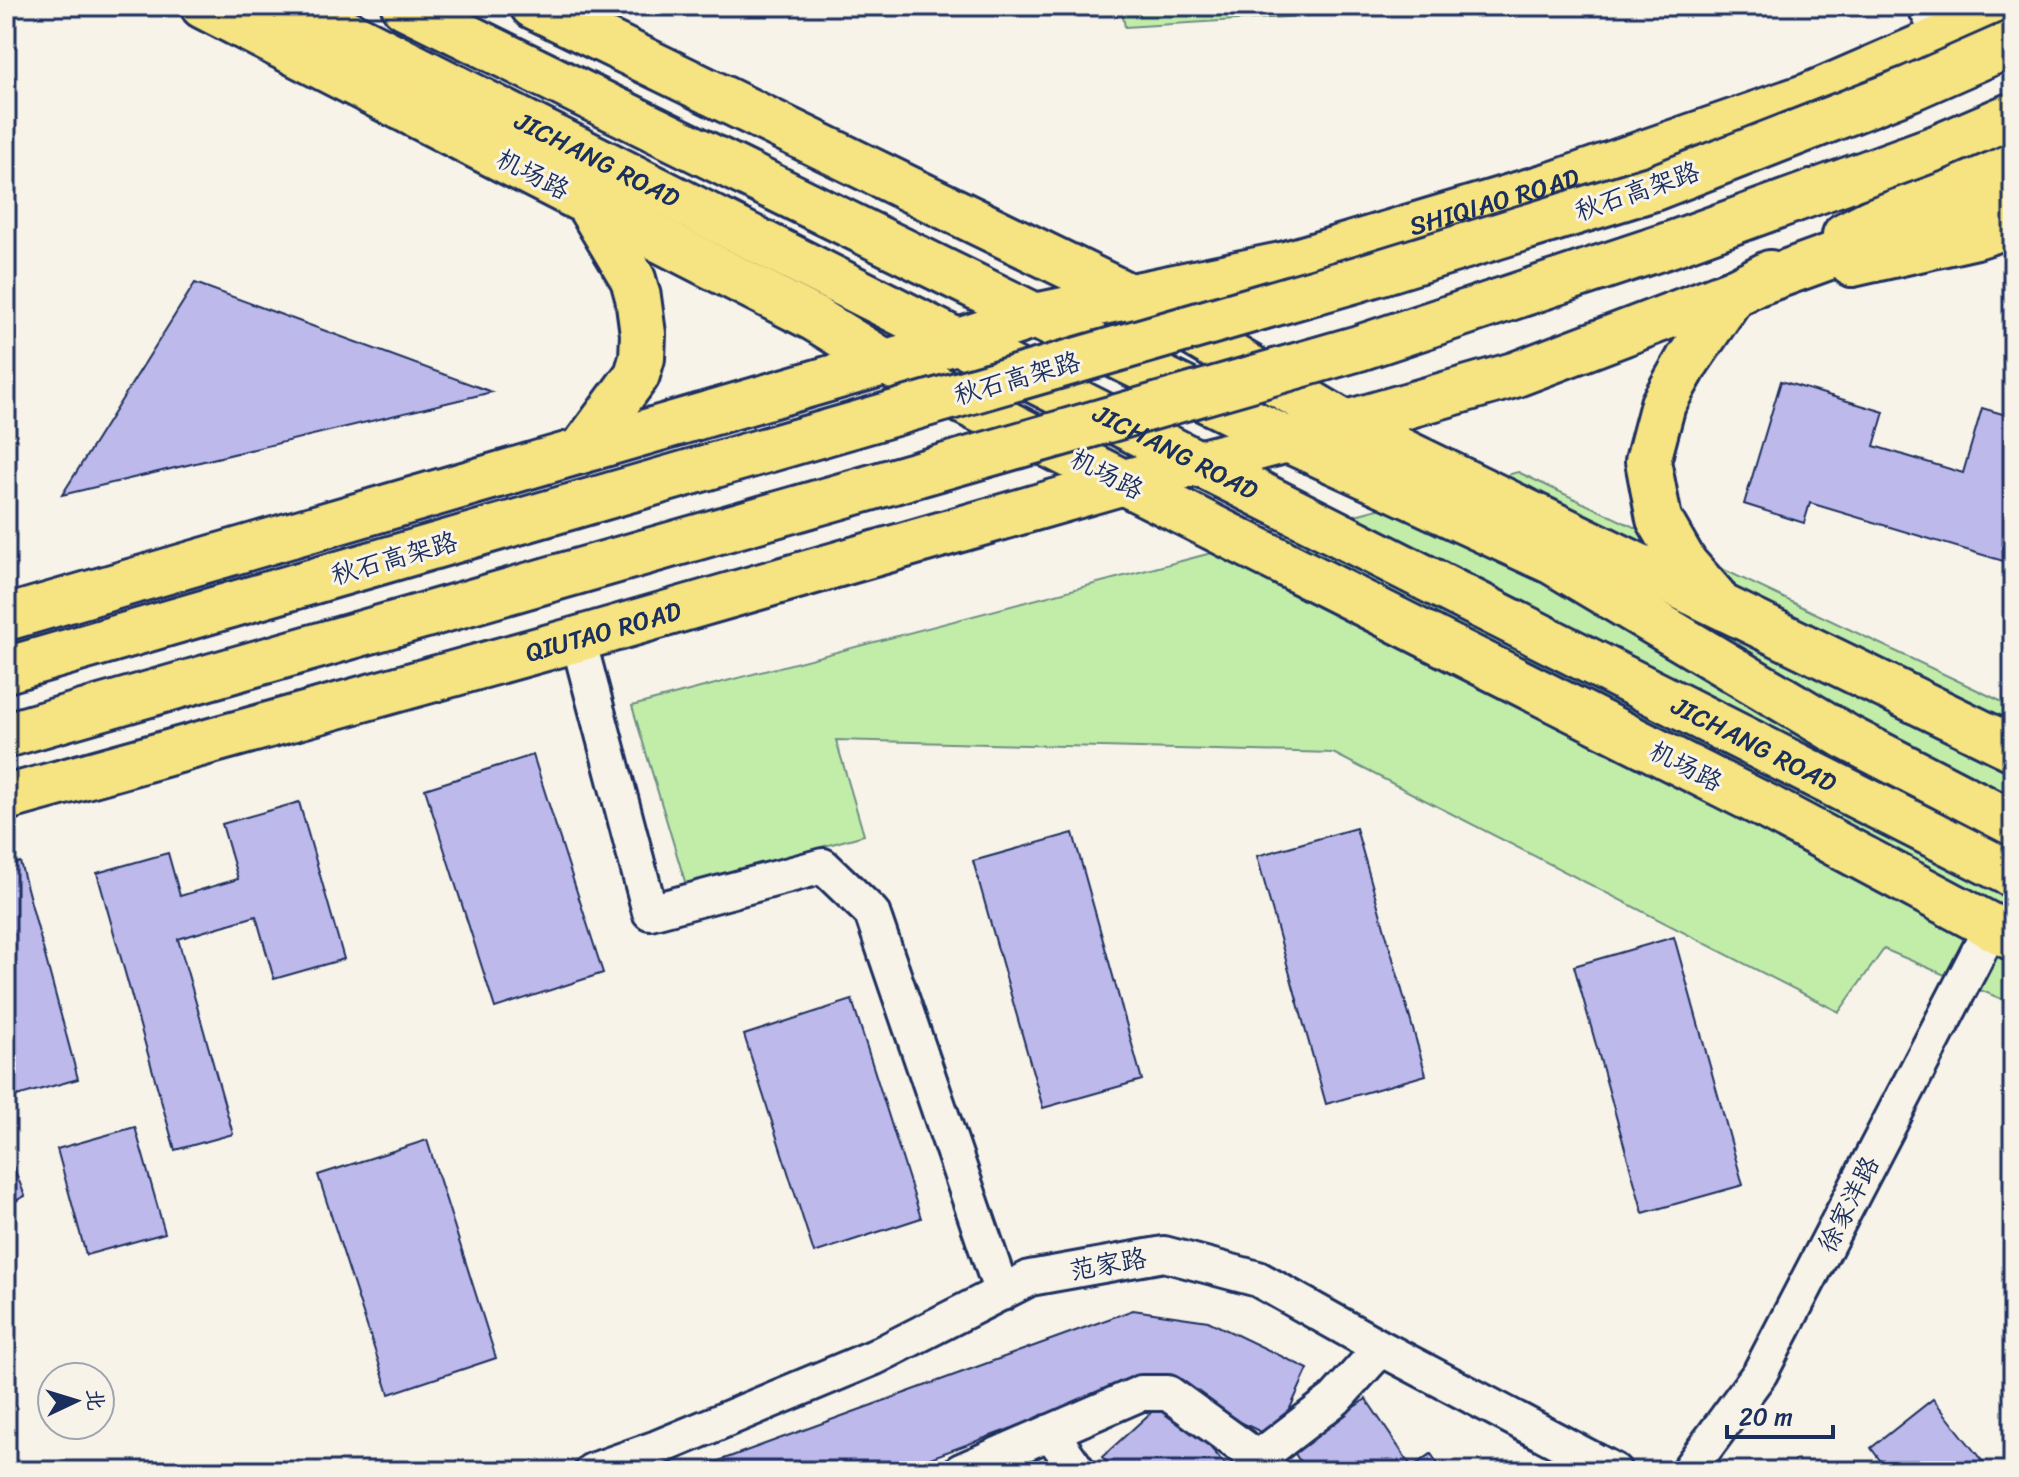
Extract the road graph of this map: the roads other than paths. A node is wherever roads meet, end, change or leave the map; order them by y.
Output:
1 (203, 6) edge
2 (294, 6) edge
3 (404, 6) edge
4 (533, 6) edge
5 (2004, 6) edge
6 (2012, 6) edge
7 (1934, 23) edge
8 (2013, 43) edge
9 (2013, 115) edge
10 (2013, 150) edge
11 (2013, 190) edge
12 (587, 202) junction
13 (2013, 224) edge
14 (1735, 291) junction
15 (1131, 297) junction
16 (1035, 316) junction
17 (959, 341) junction
18 (885, 362) junction
19 (1346, 424) junction
20 (1288, 440) junction
21 (581, 451) junction
22 (1198, 463) junction
23 (1124, 482) junction
24 (1723, 608) junction
25 (6, 618) edge
26 (578, 639) junction
27 (6, 670) edge
28 (6, 735) edge
29 (1848, 738) junction
30 (1995, 740) edge
31 (6, 798) edge
32 (2013, 823) edge
33 (2013, 875) edge
34 (2002, 933) edge
35 (1002, 1293) junction
36 (1381, 1348) junction
37 (1050, 1432) junction
38 (1261, 1467) edge
39 (592, 1471) edge
40 (961, 1471) edge
41 (1078, 1471) edge
42 (1614, 1471) edge
43 (1688, 1471) edge

1 - 12 main road, 机场路
2 - 17 main road, JICHANG ROAD
3 - 16 main road, JICHANG ROAD
4 - 15 main road
5 - 7 main road
6 - 7 main road, SHIQIAO ROAD
7 - 15 main road, SHIQIAO ROAD
8 - 27 main road, 秋石高架路, bridge
9 - 28 main road, bridge
10 - 14 main road
11 - 14 main road
12 - 18 main road, 机场路
12 - 21 main road
13 - 14 main road
14 - 19 main road
14 - 24 main road
15 - 16 main road, SHIQIAO ROAD
15 - 19 main road
16 - 17 main road, SHIQIAO ROAD
16 - 20 main road, JICHANG ROAD
17 - 18 main road
17 - 22 main road, JICHANG ROAD
18 - 21 main road
18 - 23 main road, 机场路
19 - 20 main road
19 - 24 main road
20 - 22 main road
20 - 29 main road, JICHANG ROAD
21 - 25 main road
22 - 23 main road, QIUTAO ROAD
22 - 33 main road, JICHANG ROAD
23 - 26 main road, QIUTAO ROAD
23 - 34 main road, 机场路
24 - 30 main road
26 - 31 main road, QIUTAO ROAD
26 - 35 street
29 - 30 main road
29 - 32 main road, JICHANG ROAD
34 - 43 street, 徐家洋路
35 - 36 street, 范家路
35 - 39 street, 范家路
36 - 38 street
36 - 42 street, 范家路
37 - 38 street
37 - 40 street
37 - 41 street

